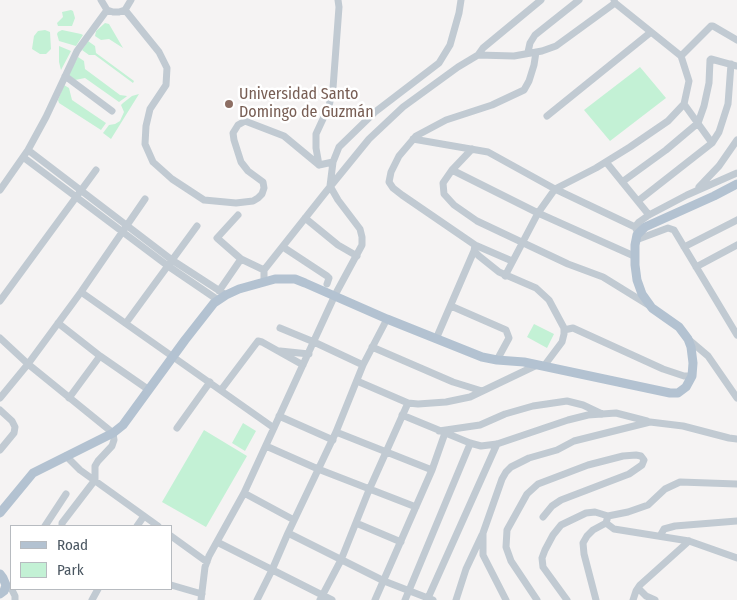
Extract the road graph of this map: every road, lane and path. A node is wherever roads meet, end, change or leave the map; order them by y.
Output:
1 (101, 0) edge
2 (131, 0) edge
3 (338, 0) edge
4 (460, 0) edge
5 (541, 0) edge
6 (579, 0) edge
7 (615, 2) edge
8 (107, 10) junction
9 (125, 10) junction
10 (651, 32) junction
11 (737, 40) edge
12 (532, 52) junction
13 (478, 55) junction
14 (681, 56) junction
15 (734, 65) edge
16 (65, 76) junction
17 (684, 104) junction
18 (112, 112) dead end
19 (547, 116) dead end
20 (698, 123) junction
21 (413, 139) junction
22 (737, 140) edge
23 (712, 143) junction
24 (472, 149) junction
25 (28, 150) junction
26 (23, 157) junction
27 (333, 162) junction
28 (606, 162) junction
29 (319, 165) junction
30 (96, 170) dead end
31 (452, 170) junction
32 (737, 172) edge
33 (622, 182) junction
34 (737, 184) edge
35 (330, 186) junction
36 (555, 189) junction
37 (0, 190) edge
38 (81, 191) junction
39 (695, 191) junction
40 (76, 198) junction
41 (144, 199) dead end
42 (638, 201) junction
43 (538, 213) junction
44 (238, 215) dead end
45 (649, 215) junction
46 (305, 218) junction
47 (737, 220) edge
48 (197, 226) dead end
49 (124, 229) junction
50 (636, 233) junction
51 (522, 242) junction
52 (737, 245) edge
53 (283, 247) junction
54 (684, 247) junction
55 (475, 248) junction
56 (356, 256) junction
57 (634, 256) junction
58 (241, 260) junction
59 (512, 261) junction
60 (170, 263) junction
61 (696, 267) junction
62 (264, 270) junction
63 (505, 276) junction
64 (264, 281) junction
65 (327, 284) dead end
66 (81, 292) junction
67 (221, 295) junction
68 (335, 295) junction
69 (0, 301) edge
70 (451, 306) junction
71 (652, 308) junction
72 (387, 319) junction
73 (58, 323) junction
74 (126, 323) junction
75 (280, 328) dead end
76 (564, 330) junction
77 (737, 335) edge
78 (0, 338) edge
79 (436, 339) junction
80 (688, 339) junction
81 (314, 342) junction
82 (372, 347) junction
83 (278, 351) junction
84 (309, 354) junction
85 (100, 356) junction
86 (173, 356) junction
87 (497, 360) junction
88 (28, 364) junction
89 (303, 365) junction
90 (363, 365) junction
91 (541, 366) junction
92 (692, 376) junction
93 (357, 381) junction
94 (210, 382) junction
95 (149, 390) junction
96 (221, 390) junction
97 (482, 391) junction
98 (0, 398) edge
99 (69, 398) junction
100 (737, 398) edge
101 (408, 402) junction
102 (0, 410) edge
103 (602, 414) junction
104 (402, 415) junction
105 (279, 416) junction
106 (650, 422) junction
107 (177, 428) dead end
108 (274, 428) junction
109 (336, 432) junction
110 (442, 432) junction
111 (113, 433) junction
112 (737, 439) edge
113 (333, 440) junction
114 (470, 444) junction
115 (497, 444) junction
116 (266, 446) junction
117 (0, 450) edge
118 (386, 452) junction
119 (66, 456) junction
120 (318, 469) junction
121 (432, 470) junction
122 (95, 480) junction
123 (737, 484) edge
124 (369, 490) junction
125 (244, 493) junction
126 (66, 494) dead end
127 (416, 507) junction
128 (0, 513) edge
129 (144, 516) junction
130 (543, 517) dead end
131 (607, 519) junction
132 (294, 520) junction
133 (737, 521) edge
134 (356, 523) junction
135 (46, 525) edge
136 (62, 525) edge
137 (139, 525) edge
138 (157, 525) edge
139 (288, 533) junction
140 (483, 533) junction
141 (660, 536) junction
142 (172, 537) edge
143 (689, 541) junction
144 (217, 542) junction
145 (401, 542) junction
146 (736, 557) edge
147 (341, 560) junction
148 (207, 562) junction
149 (272, 570) junction
150 (0, 574) edge
151 (384, 581) junction
152 (172, 585) edge
153 (638, 588) junction
154 (3, 590) edge
155 (408, 590) junction
156 (201, 597) edge
157 (321, 598) edge
158 (430, 599) edge
159 (15, 600) edge
160 (256, 600) edge
161 (332, 600) edge
162 (375, 600) edge
163 (404, 600) edge
164 (456, 600) edge
165 (506, 600) edge
166 (537, 600) edge
167 (567, 600) edge
168 (596, 600) edge
169 (632, 600) edge
170 (655, 600) edge

1 - 8 street
2 - 9 street
3 - 29 street
4 - 27 street
5 - 13 street
6 - 12 street
7 - 10 street
7 - 12 street
8 - 9 street
8 - 16 street
9 - 29 street
10 - 14 street
10 - 19 street
11 - 14 street
12 - 13 street
12 - 21 street
13 - 35 street
14 - 17 street
15 - 20 street
15 - 23 street
16 - 18 street
16 - 25 street
17 - 20 street
17 - 28 street
20 - 23 street
20 - 33 street
21 - 24 street
21 - 55 street
22 - 39 street
23 - 42 street
24 - 31 street
24 - 36 street
25 - 26 street
25 - 38 street
26 - 37 street
26 - 40 street
27 - 29 street
27 - 35 street
28 - 33 street
28 - 36 street
30 - 38 street
31 - 43 street
31 - 51 street
32 - 39 street
33 - 42 street
34 - 50 main road
35 - 46 street
35 - 56 street
36 - 43 street
36 - 50 street
38 - 40 street
38 - 49 street
39 - 45 street
40 - 49 street
40 - 69 street
41 - 49 street
42 - 45 street
43 - 51 street
43 - 57 street
44 - 58 street
45 - 50 street
46 - 53 street
46 - 56 street
47 - 54 street
48 - 60 street
49 - 60 street
49 - 66 street
50 - 54 street
50 - 57 main road
51 - 59 street
51 - 71 street
52 - 61 street
53 - 62 street
53 - 65 street
54 - 61 street
55 - 59 street
55 - 63 street
55 - 70 street
56 - 68 street
57 - 71 main road
58 - 62 street
58 - 67 street
59 - 63 street
60 - 67 street
60 - 74 street
61 - 77 street
62 - 64 street
63 - 76 street
64 - 67 main road
64 - 68 main road
66 - 73 street
66 - 74 street
67 - 86 main road
68 - 72 main road
68 - 81 street
70 - 79 street
70 - 87 street
71 - 80 main road
72 - 79 main road
72 - 82 street
73 - 85 street
73 - 88 street
74 - 86 street
75 - 81 street
76 - 91 street
76 - 92 street
78 - 88 street
79 - 87 main road
80 - 92 main road
80 - 100 street
81 - 84 street
81 - 90 street
82 - 90 street
82 - 97 street
83 - 84 street
83 - 89 street
83 - 96 street
84 - 89 street
85 - 95 street
85 - 99 street
86 - 94 street
86 - 95 main road
87 - 91 main road
88 - 98 street
88 - 99 street
89 - 105 street
90 - 93 street
91 - 92 main road
91 - 97 street
93 - 101 street
93 - 109 street
94 - 96 street
94 - 107 street
95 - 111 main road
96 - 108 street
97 - 101 street
99 - 111 street
101 - 104 street
102 - 117 street
103 - 106 street
103 - 110 street
103 - 115 street
104 - 110 street
104 - 118 street
105 - 108 street
105 - 113 street
106 - 112 street
106 - 140 street
108 - 116 street
109 - 113 street
109 - 118 street
110 - 114 street
110 - 121 street
111 - 119 main road
111 - 122 street
113 - 120 street
114 - 115 street
114 - 155 street
115 - 158 street
116 - 120 street
116 - 125 street
118 - 121 street
118 - 124 street
119 - 122 street
119 - 128 main road
120 - 124 street
120 - 132 street
121 - 127 street
122 - 129 street
122 - 136 street
123 - 131 street
124 - 127 street
124 - 134 street
125 - 132 street
125 - 144 street
126 - 135 street
127 - 145 street
129 - 137 street
129 - 138 street
130 - 166 street
131 - 141 street
131 - 167 street
131 - 168 street
132 - 139 street
133 - 141 street
134 - 145 street
134 - 147 street
139 - 147 street
139 - 149 street
140 - 164 street
140 - 165 street
141 - 143 street
142 - 148 street
143 - 146 street
143 - 153 street
144 - 148 street
144 - 149 street
145 - 151 street
147 - 151 street
147 - 157 street
148 - 156 street
149 - 157 street
149 - 160 street
150 - 154 main road
151 - 155 street
151 - 162 street
152 - 156 street
153 - 169 street
153 - 170 street
154 - 159 street
155 - 158 street
155 - 163 street
157 - 161 street

